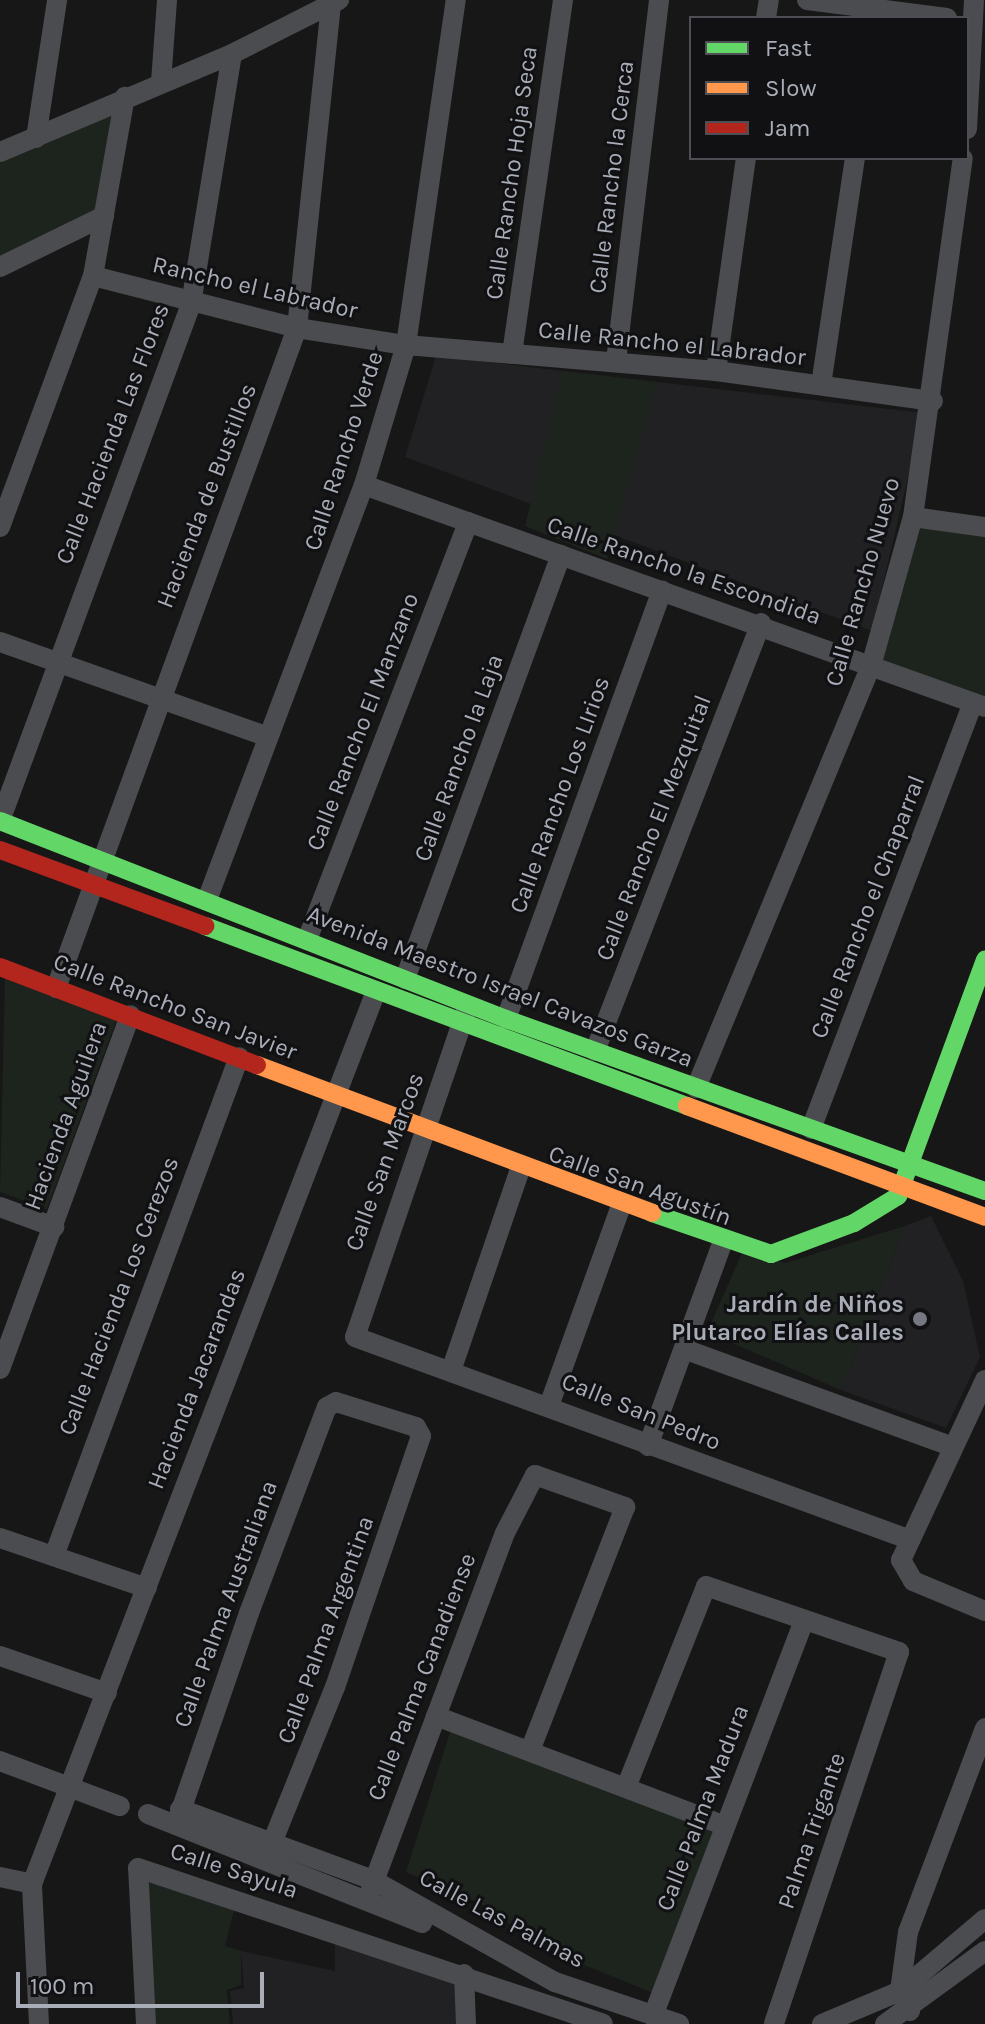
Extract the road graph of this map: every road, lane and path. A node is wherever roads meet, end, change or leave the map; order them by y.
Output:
1 (57, 0) edge
2 (167, 0) edge
3 (456, 0) edge
4 (563, 0) edge
5 (659, 0) edge
6 (807, 0) edge
7 (974, 0) edge
8 (335, 3) edge
9 (877, 14) edge
10 (912, 16) edge
11 (975, 21) edge
12 (232, 54) junction
13 (161, 82) junction
14 (125, 97) junction
15 (969, 100) edge
16 (36, 138) junction
17 (0, 152) edge
18 (746, 160) edge
19 (855, 160) edge
20 (963, 160) edge
21 (104, 216) junction
22 (0, 267) edge
23 (93, 276) junction
24 (191, 304) junction
25 (297, 328) junction
26 (406, 345) junction
27 (512, 354) junction
28 (616, 361) junction
29 (716, 371) junction
30 (821, 385) junction
31 (933, 401) junction
32 (364, 485) junction
33 (913, 517) junction
34 (468, 522) junction
35 (0, 527) edge
36 (985, 527) edge
37 (561, 555) junction
38 (662, 590) junction
39 (761, 623) junction
40 (0, 642) edge
41 (54, 664) junction
42 (871, 666) junction
43 (158, 700) junction
44 (979, 705) edge
45 (268, 737) junction
46 (0, 821) edge
47 (0, 850) edge
48 (101, 859) junction
49 (94, 884) junction
50 (207, 900) junction
51 (307, 940) junction
52 (985, 960) edge
53 (0, 967) edge
54 (405, 979) junction
55 (56, 988) junction
56 (376, 991) junction
57 (469, 1004) junction
58 (130, 1015) junction
59 (506, 1019) junction
60 (460, 1027) junction
61 (595, 1051) junction
62 (239, 1057) junction
63 (696, 1088) junction
64 (332, 1092) junction
65 (427, 1127) junction
66 (811, 1129) junction
67 (908, 1164) junction
68 (521, 1167) junction
69 (902, 1189) junction
70 (985, 1191) edge
71 (622, 1203) junction
72 (0, 1207) edge
73 (985, 1217) edge
74 (54, 1227) junction
75 (723, 1241) junction
76 (9, 1318) edge
77 (355, 1337) joint
78 (684, 1349) junction
79 (452, 1368) junction
80 (0, 1369) edge
81 (985, 1380) edge
82 (330, 1403) joint
83 (550, 1403) junction
84 (648, 1446) junction
85 (951, 1446) junction
86 (0, 1538) edge
87 (908, 1539) junction
88 (54, 1556) junction
89 (147, 1588) junction
90 (984, 1609) edge
91 (804, 1620) junction
92 (0, 1656) edge
93 (107, 1693) junction
94 (436, 1716) junction
95 (985, 1728) edge
96 (531, 1748) junction
97 (0, 1761) edge
98 (627, 1785) junction
99 (68, 1786) junction
100 (120, 1806) dead end
101 (148, 1814) dead end
102 (178, 1817) junction
103 (723, 1825) junction
104 (272, 1843) junction
105 (0, 1877) edge
106 (32, 1884) junction
107 (370, 1890) junction
108 (985, 1919) edge
109 (422, 1923) dead end
110 (985, 1951) edge
111 (464, 1974) junction
112 (900, 1991) junction
113 (910, 2011) junction
114 (564, 2016) edge
115 (653, 2016) junction
116 (39, 2024) edge
117 (146, 2024) edge
118 (466, 2024) edge
119 (603, 2024) edge
120 (679, 2024) edge
121 (774, 2024) edge
122 (822, 2024) edge
123 (885, 2024) edge

1 - 16 street
2 - 13 street
3 - 26 street, Calle Rancho Verde
4 - 27 street, Calle Rancho Hoja Seca
5 - 28 street, Calle Rancho la Cerca
6 - 9 street
7 - 11 street
8 - 12 street
8 - 25 street, Hacienda de Bustillos
9 - 10 street
11 - 15 street
12 - 13 street
12 - 24 street, Calle Hacienda Las Flores
13 - 14 street
14 - 16 street
14 - 21 street
16 - 17 street
18 - 29 street
19 - 30 street
20 - 31 street, Calle Rancho Nuevo
21 - 22 street
21 - 23 street
23 - 24 street, Rancho el Labrador
23 - 35 street
24 - 25 street, Rancho el Labrador
24 - 41 street, Calle Hacienda Las Flores
25 - 26 street, Rancho el Labrador
25 - 43 street, Hacienda de Bustillos
26 - 27 street, Calle Rancho el Labrador
26 - 32 street, Calle Rancho Verde
27 - 28 street, Calle Rancho el Labrador
28 - 29 street, Calle Rancho el Labrador
29 - 30 street, Calle Rancho el Labrador
30 - 31 street, Calle Rancho el Labrador
31 - 33 street, Calle Rancho Nuevo
32 - 34 street, Calle Rancho la Escondida
32 - 45 street, Calle Rancho Verde
33 - 36 street
33 - 42 street, Calle Rancho Nuevo
34 - 37 street, Calle Rancho la Escondida
34 - 51 street, Calle Rancho El Manzano
37 - 38 street, Calle Rancho la Escondida
37 - 54 street, Calle Rancho la Laja
38 - 39 street, Calle Rancho la Escondida
38 - 59 street, Calle Rancho Los LIrios
39 - 42 street, Calle Rancho la Escondida
39 - 61 street, Calle Rancho El Mezquital
40 - 41 street
41 - 43 street
41 - 46 street, Calle Hacienda Las Flores
42 - 44 street, Calle Rancho la Escondida
42 - 63 street, Calle Rancho Nuevo
43 - 45 street
43 - 48 street, Hacienda de Bustillos
44 - 66 street, Calle Rancho el Chaparral
45 - 50 street, Calle Rancho Verde
46 - 48 street, Avenida Maestro Israel Cavazos Garza
47 - 49 street, Avenida Maestro Israel Cavazos Garza
48 - 49 street, Hacienda de Bustillos
48 - 50 street, Avenida Maestro Israel Cavazos Garza
49 - 55 street, Hacienda de Bustillos
49 - 56 street, Avenida Maestro Israel Cavazos Garza
50 - 51 street, Avenida Maestro Israel Cavazos Garza
51 - 54 street, Avenida Maestro Israel Cavazos Garza
52 - 67 street
53 - 55 street, Calle Rancho San Javier
54 - 57 street, Avenida Maestro Israel Cavazos Garza
55 - 58 street, Calle Rancho San Javier
56 - 60 street, Avenida Maestro Israel Cavazos Garza
56 - 64 street, Hacienda Jacarandas
57 - 59 street, Avenida Maestro Israel Cavazos Garza
57 - 60 street, Calle San Marcos
58 - 62 street, Calle Rancho San Javier
58 - 74 street, Hacienda Aguilera
59 - 61 street, Avenida Maestro Israel Cavazos Garza
60 - 65 street, Calle San Marcos
60 - 69 street, Avenida Maestro Israel Cavazos Garza
61 - 63 street, Avenida Maestro Israel Cavazos Garza
62 - 64 street, Calle Rancho San Javier
62 - 88 street, Calle Hacienda Los Cerezos
63 - 66 street, Avenida Maestro Israel Cavazos Garza
64 - 65 street, Calle San Agustín
64 - 89 street, Hacienda Jacarandas
65 - 68 street, Calle San Agustín
65 - 77 street, Calle San Marcos
66 - 67 street, Avenida Maestro Israel Cavazos Garza
67 - 69 street
67 - 70 street, Avenida Maestro Israel Cavazos Garza
68 - 71 street, Calle San Agustín
68 - 79 street
69 - 73 street, Avenida Maestro Israel Cavazos Garza
69 - 75 street, Calle San Agustín
71 - 75 street, Calle San Agustín
71 - 83 street
72 - 74 street
74 - 76 street, Hacienda Aguilera
75 - 78 street
76 - 80 street, Hacienda Aguilera
77 - 79 street, Calle San Pedro
78 - 84 street
78 - 85 street
79 - 83 street, Calle San Pedro
81 - 85 street
82 - 102 street, Calle Palma Australiana
82 - 104 street, Calle Palma Argentina
83 - 84 street, Calle San Pedro
84 - 87 street, Calle San Pedro
85 - 87 street
86 - 88 street
87 - 90 street
88 - 89 street
89 - 93 street, Hacienda Jacarandas
91 - 98 street
91 - 103 street, Calle Palma Madura
91 - 121 street, Palma Trigante
92 - 93 street
93 - 99 street, Hacienda Jacarandas
94 - 96 street
94 - 96 street, Calle Palma Canadiense
94 - 107 street, Calle Palma Canadiense
95 - 112 street
96 - 98 street
97 - 99 street
98 - 103 street
99 - 100 street
99 - 106 street, Hacienda Jacarandas
101 - 102 street
102 - 104 street
102 - 107 street
103 - 115 street, Calle Palma Madura
104 - 107 street
105 - 106 street
106 - 116 street
107 - 109 street
107 - 115 street, Calle Las Palmas
108 - 112 street
110 - 113 street
111 - 114 street
111 - 117 street, Calle Sayula
111 - 118 street
112 - 113 street
112 - 122 street
113 - 123 street
114 - 119 street
115 - 120 street, Calle Las Palmas

